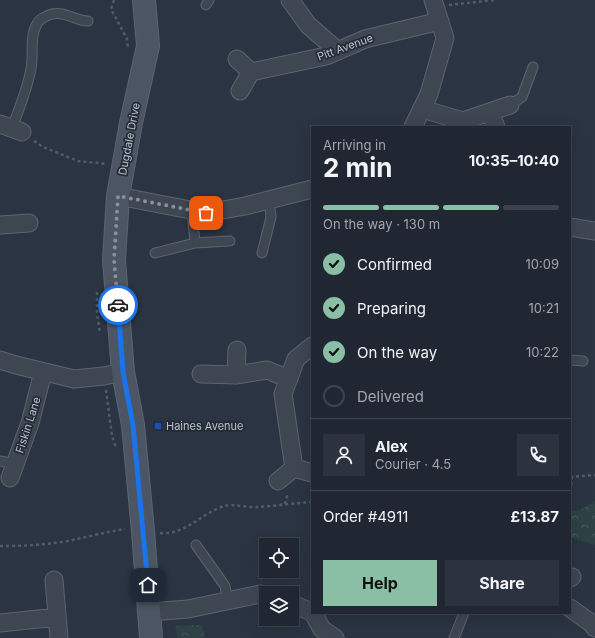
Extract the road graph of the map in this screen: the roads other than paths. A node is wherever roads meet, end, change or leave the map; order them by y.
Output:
1 (144, 0) edge
2 (290, 0) edge
3 (436, 9) edge
4 (88, 21) dead end
5 (338, 51) junction
6 (237, 59) dead end
7 (533, 67) dead end
8 (251, 72) junction
9 (240, 91) dead end
10 (510, 105) joint
11 (422, 109) junction
12 (493, 120) edge
13 (414, 126) edge
14 (11, 128) edge
15 (311, 189) edge
16 (118, 196) junction
17 (269, 199) junction
18 (192, 211) junction
19 (29, 223) dead end
20 (0, 225) edge
21 (571, 227) edge
22 (595, 232) edge
23 (230, 240) dead end
24 (195, 242) junction
25 (155, 253) dead end
26 (262, 253) dead end
27 (311, 347) edge
28 (237, 350) dead end
29 (0, 360) edge
30 (571, 360) edge
31 (583, 361) dead end
32 (43, 372) junction
33 (123, 372) junction
34 (201, 374) dead end
35 (236, 375) junction
36 (289, 379) junction
37 (8, 468) edge
38 (294, 468) junction
39 (311, 473) edge
40 (278, 481) dead end
41 (196, 545) dead end
42 (54, 580) dead end
43 (259, 594) edge
44 (226, 600) junction
45 (299, 607) edge
46 (571, 609) edge
47 (150, 612) junction
48 (311, 612) edge
49 (313, 614) edge
50 (464, 614) edge
51 (57, 617) junction
52 (0, 623) edge
53 (595, 628) edge
54 (59, 638) edge
55 (151, 638) edge
56 (335, 638) edge
57 (454, 638) edge

1 - 16 street, Dugdale Drive
2 - 5 street
3 - 5 street, Pitt Avenue
3 - 11 street
4 - 14 lane
5 - 8 street, Pitt Avenue
6 - 8 street
7 - 10 lane
8 - 9 street
10 - 12 street
11 - 12 street
11 - 13 street
15 - 17 street
16 - 18 street
16 - 33 street, Dugdale Drive
17 - 18 street
17 - 26 lane
18 - 24 lane
19 - 20 street
21 - 22 street
23 - 24 lane
24 - 25 lane
27 - 36 street
28 - 35 street
29 - 32 street
30 - 31 lane
32 - 33 street
32 - 37 street, Fiskin Lane
33 - 47 street, Dugdale Drive
34 - 35 street
35 - 36 street
36 - 38 street
38 - 39 street
38 - 40 street
41 - 44 lane
42 - 51 street
43 - 44 street
44 - 47 street
45 - 48 street
46 - 53 street
47 - 55 street, Dugdale Drive
49 - 56 street
50 - 57 lane
51 - 52 street
51 - 54 street

